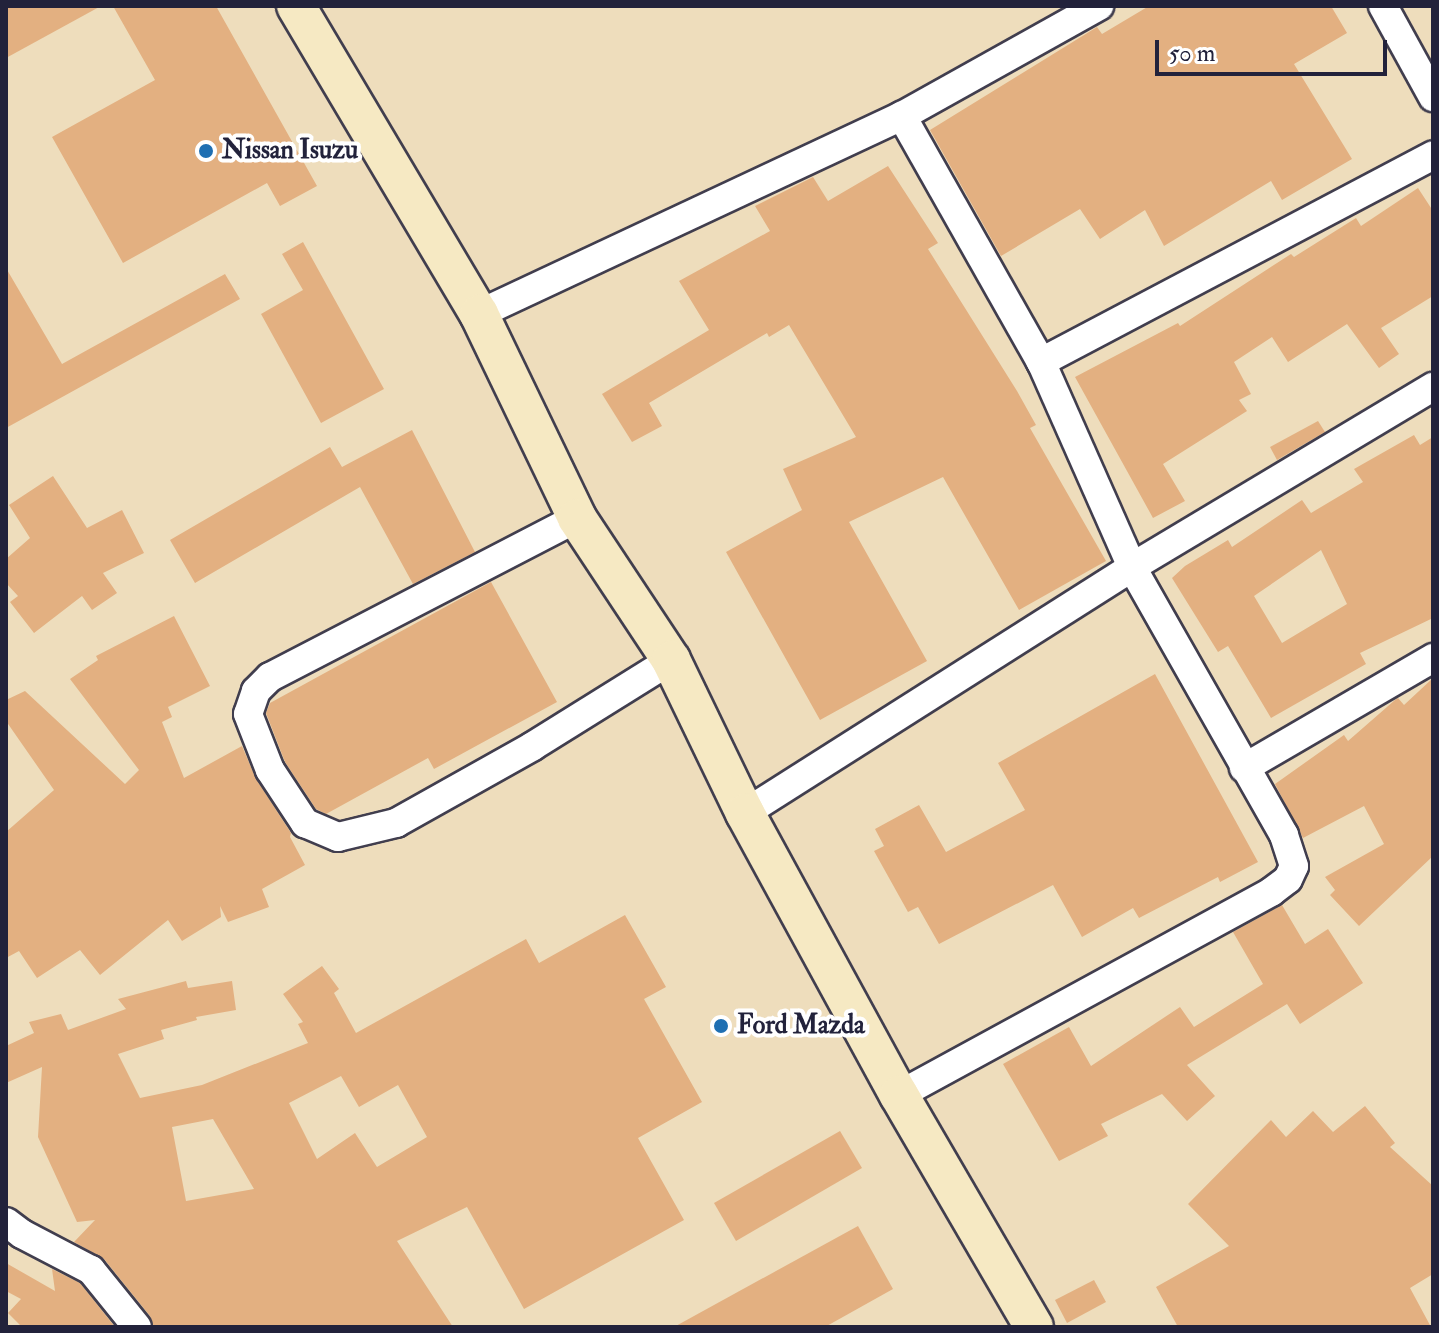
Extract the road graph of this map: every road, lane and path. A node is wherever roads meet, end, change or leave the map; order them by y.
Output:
1 (296, 6) edge
2 (1099, 6) edge
3 (1383, 6) edge
4 (1429, 82) edge
5 (902, 116) junction
6 (1433, 155) edge
7 (479, 314) junction
8 (1041, 362) junction
9 (1433, 387) edge
10 (577, 518) junction
11 (1132, 567) junction
12 (1433, 658) edge
13 (671, 660) junction
14 (1244, 768) junction
15 (745, 813) junction
16 (899, 1095) junction
17 (6, 1222) edge
18 (137, 1327) edge
19 (1034, 1327) edge

1 - 7 street
2 - 5 street
3 - 4 street
5 - 7 street
5 - 8 street
6 - 8 street
7 - 10 street
8 - 11 street
9 - 11 street
10 - 13 street
10 - 13 street
11 - 14 street
11 - 15 street
12 - 14 street
13 - 15 street
14 - 16 street
15 - 16 street
16 - 19 street
17 - 18 street

